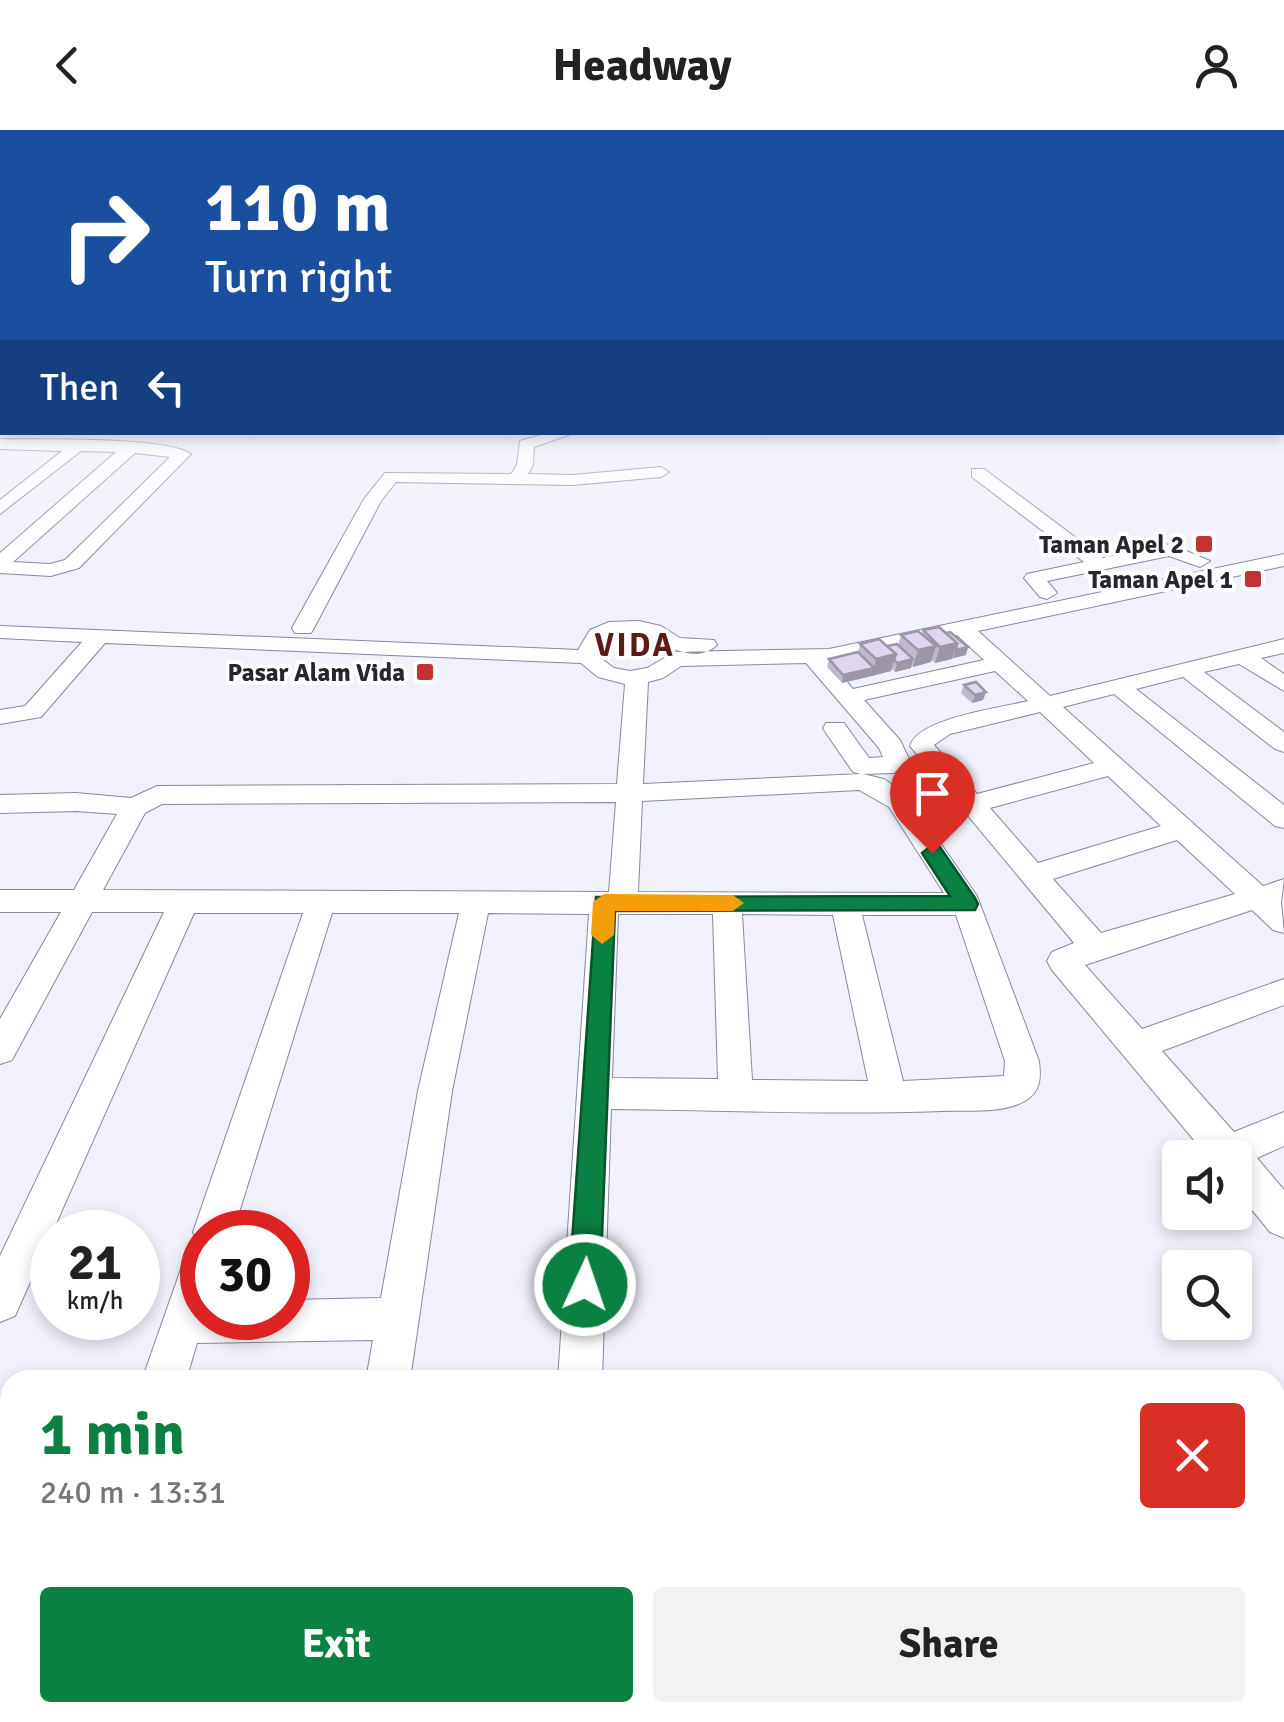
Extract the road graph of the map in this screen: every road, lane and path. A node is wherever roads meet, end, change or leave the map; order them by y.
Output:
1 (559, 435) edge
2 (9, 445) edge
3 (76, 446) junction
4 (131, 448) junction
5 (0, 458) edge
6 (661, 472) dead end
7 (978, 473) dead end
8 (517, 478) junction
9 (1, 508) edge
10 (1284, 548) edge
11 (1265, 557) edge
12 (1200, 561) junction
13 (1098, 563) junction
14 (0, 565) edge
15 (1284, 575) edge
16 (1047, 593) junction
17 (0, 618) edge
18 (303, 628) junction
19 (964, 630) junction
20 (0, 632) edge
21 (99, 636) junction
22 (1284, 646) edge
23 (588, 650) junction
24 (675, 652) junction
25 (807, 652) junction
26 (1243, 656) junction
27 (1000, 663) junction
28 (1187, 670) junction
29 (637, 678) junction
30 (1284, 684) edge
31 (1119, 687) junction
32 (847, 697) junction
33 (1043, 704) junction
34 (0, 717) edge
35 (835, 728) dead end
36 (1284, 744) edge
37 (1113, 766) junction
38 (630, 793) junction
39 (0, 804) edge
40 (973, 804) junction
41 (135, 807) junction
42 (1284, 820) edge
43 (1182, 830) junction
44 (1034, 875) junction
45 (1271, 894) edge
46 (0, 901) edge
47 (85, 901) junction
48 (184, 902) junction
49 (322, 902) junction
50 (476, 902) junction
51 (613, 903) junction
52 (726, 903) junction
53 (845, 903) junction
54 (967, 904) junction
55 (1284, 922) edge
56 (1096, 947) junction
57 (1284, 992) edge
58 (1136, 1046) junction
59 (0, 1050) edge
60 (594, 1093) junction
61 (736, 1096) junction
62 (889, 1097) junction
63 (1284, 1129) edge
64 (1217, 1140) edge
65 (1252, 1146) edge
66 (1252, 1181) edge
67 (220, 1210) edge
68 (1284, 1219) edge
69 (0, 1300) edge
70 (398, 1319) junction
71 (310, 1320) edge
72 (180, 1331) edge
73 (167, 1370) edge
74 (390, 1370) edge
75 (580, 1370) edge

1 - 8 street
2 - 3 street
2 - 5 street
3 - 4 street
3 - 9 street
4 - 14 street
4 - 14 street
6 - 8 street
7 - 13 street
8 - 18 street
10 - 11 street
11 - 12 street
11 - 15 street
11 - 19 street
12 - 13 street
12 - 16 street
13 - 16 street
16 - 25 street
17 - 18 street
18 - 23 street
19 - 25 street
19 - 27 street
20 - 21 street
21 - 23 street
21 - 34 street
22 - 26 street
23 - 24 street
23 - 29 street
24 - 25 street
24 - 29 street
25 - 32 street
26 - 28 street
26 - 30 street
27 - 32 street
27 - 33 street
28 - 31 street
28 - 36 street
29 - 38 street
31 - 33 street
31 - 42 street
32 - 35 street
33 - 37 street
33 - 40 street
37 - 40 street
37 - 43 street
38 - 41 street
38 - 51 street
38 - 54 street
39 - 41 street
40 - 44 street
41 - 47 street
43 - 44 street
43 - 45 street
44 - 56 street
45 - 55 street
45 - 56 street
46 - 47 street
47 - 48 street
47 - 59 street
48 - 49 street
48 - 69 street
49 - 50 street
49 - 67 street
50 - 51 street
50 - 70 street
51 - 52 street
51 - 60 street
52 - 53 street
52 - 61 street
53 - 54 street
53 - 62 street
54 - 62 street
56 - 58 street
57 - 58 street
58 - 64 street
60 - 61 street
60 - 75 street
61 - 62 street
63 - 65 street
66 - 68 street
70 - 71 street
70 - 74 street
72 - 73 street

